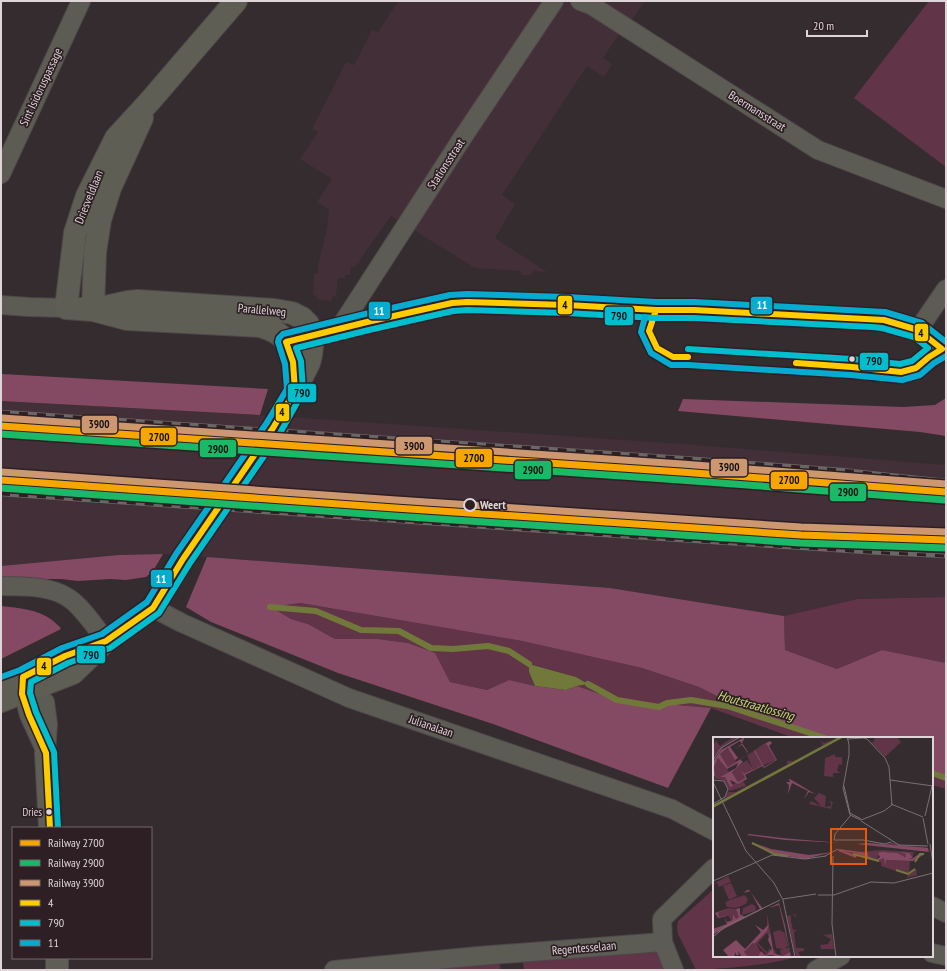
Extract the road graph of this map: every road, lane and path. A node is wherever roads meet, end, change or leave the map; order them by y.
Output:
1 (81, 1) edge
2 (236, 1) edge
3 (554, 1) edge
4 (580, 1) edge
5 (150, 101) junction
6 (1, 174) edge
7 (946, 199) edge
8 (946, 289) edge
9 (1, 305) edge
10 (66, 308) junction
11 (93, 310) junction
12 (339, 329) junction
13 (918, 330) junction
14 (313, 336) junction
15 (286, 342) junction
16 (944, 350) edge
17 (295, 391) junction
18 (280, 415) tunnel mouth
19 (183, 559) tunnel mouth
20 (1, 586) edge
21 (153, 608) junction
22 (106, 641) junction
23 (1, 686) edge
24 (31, 694) junction
25 (1, 701) edge
26 (46, 753) joint
27 (50, 827) edge
28 (713, 830) edge
29 (713, 869) edge
30 (933, 906) edge
31 (946, 913) edge
32 (663, 942) junction
33 (933, 952) edge
34 (946, 956) edge
35 (839, 957) edge
36 (57, 959) edge
37 (506, 962) edge
38 (57, 970) edge
39 (334, 970) edge
40 (674, 970) edge
41 (816, 970) edge

1 - 6 street, Sint Isidoruspassage
2 - 5 street, Driesveldlaan
3 - 12 street, Stationsstraat
4 - 7 street, Boermansstraat
5 - 10 street, Driesveldlaan
5 - 11 street, Driesveldlaan
8 - 13 street
9 - 10 street, Parallelweg
10 - 11 street, Parallelweg
11 - 14 street, Parallelweg
11 - 15 street, Parallelweg
12 - 13 street
12 - 14 street
13 - 16 street
14 - 15 street
14 - 17 street
15 - 17 street
17 - 18 street
19 - 21 street
20 - 22 street
21 - 22 street
21 - 28 street, Julianalaan
22 - 24 street
23 - 24 street
24 - 25 street
24 - 26 street
26 - 27 street
29 - 32 street
30 - 31 street
32 - 37 street, Regentesselaan
32 - 40 street
33 - 34 street
35 - 41 street
36 - 38 street
37 - 39 street, Regentesselaan

